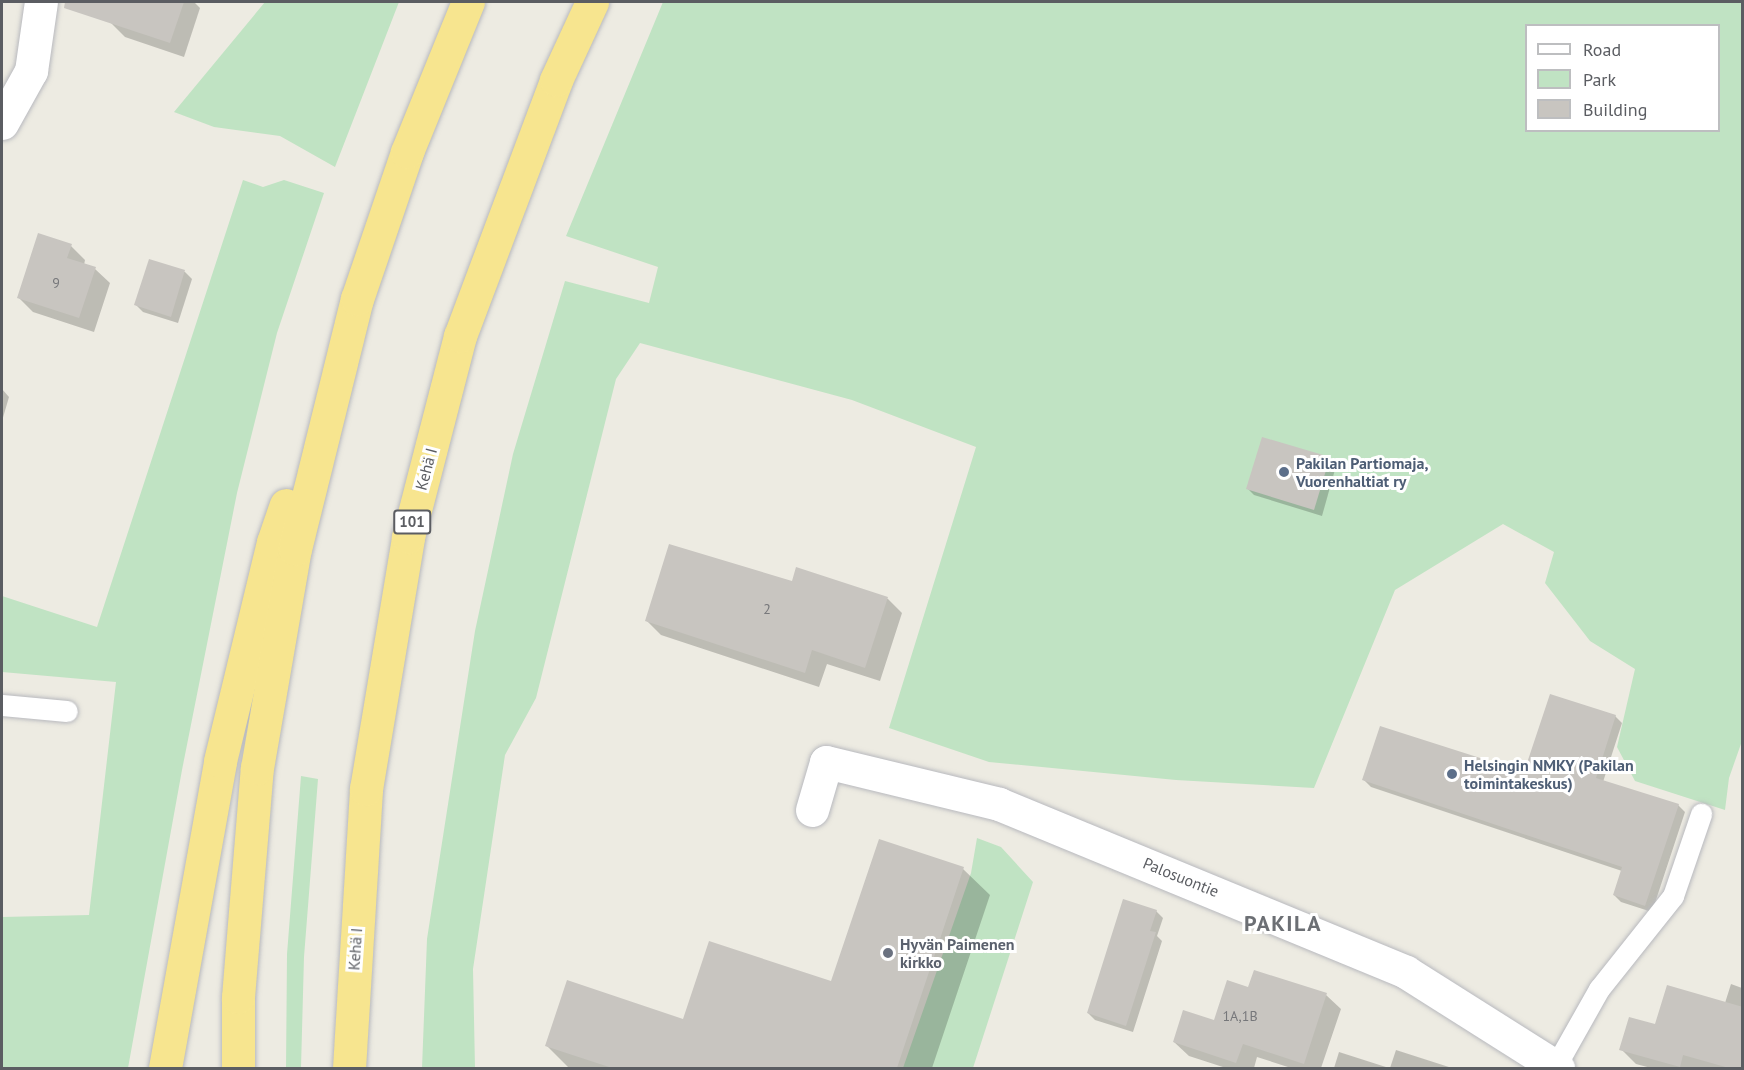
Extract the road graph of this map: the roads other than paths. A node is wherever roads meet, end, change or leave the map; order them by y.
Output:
1 (41, 2) edge
2 (468, 2) edge
3 (592, 2) edge
4 (2, 123) edge
5 (357, 299) junction
6 (2, 705) edge
7 (67, 711) dead end
8 (812, 810) dead end
9 (1701, 814) dead end
10 (165, 1068) edge
11 (238, 1068) edge
12 (349, 1068) edge
13 (1556, 1068) edge

1 - 4 street
2 - 5 highway
3 - 12 highway, Kehä I / 101
5 - 10 highway
5 - 11 highway
6 - 7 lane
8 - 13 street, Palosuontie
9 - 13 lane

